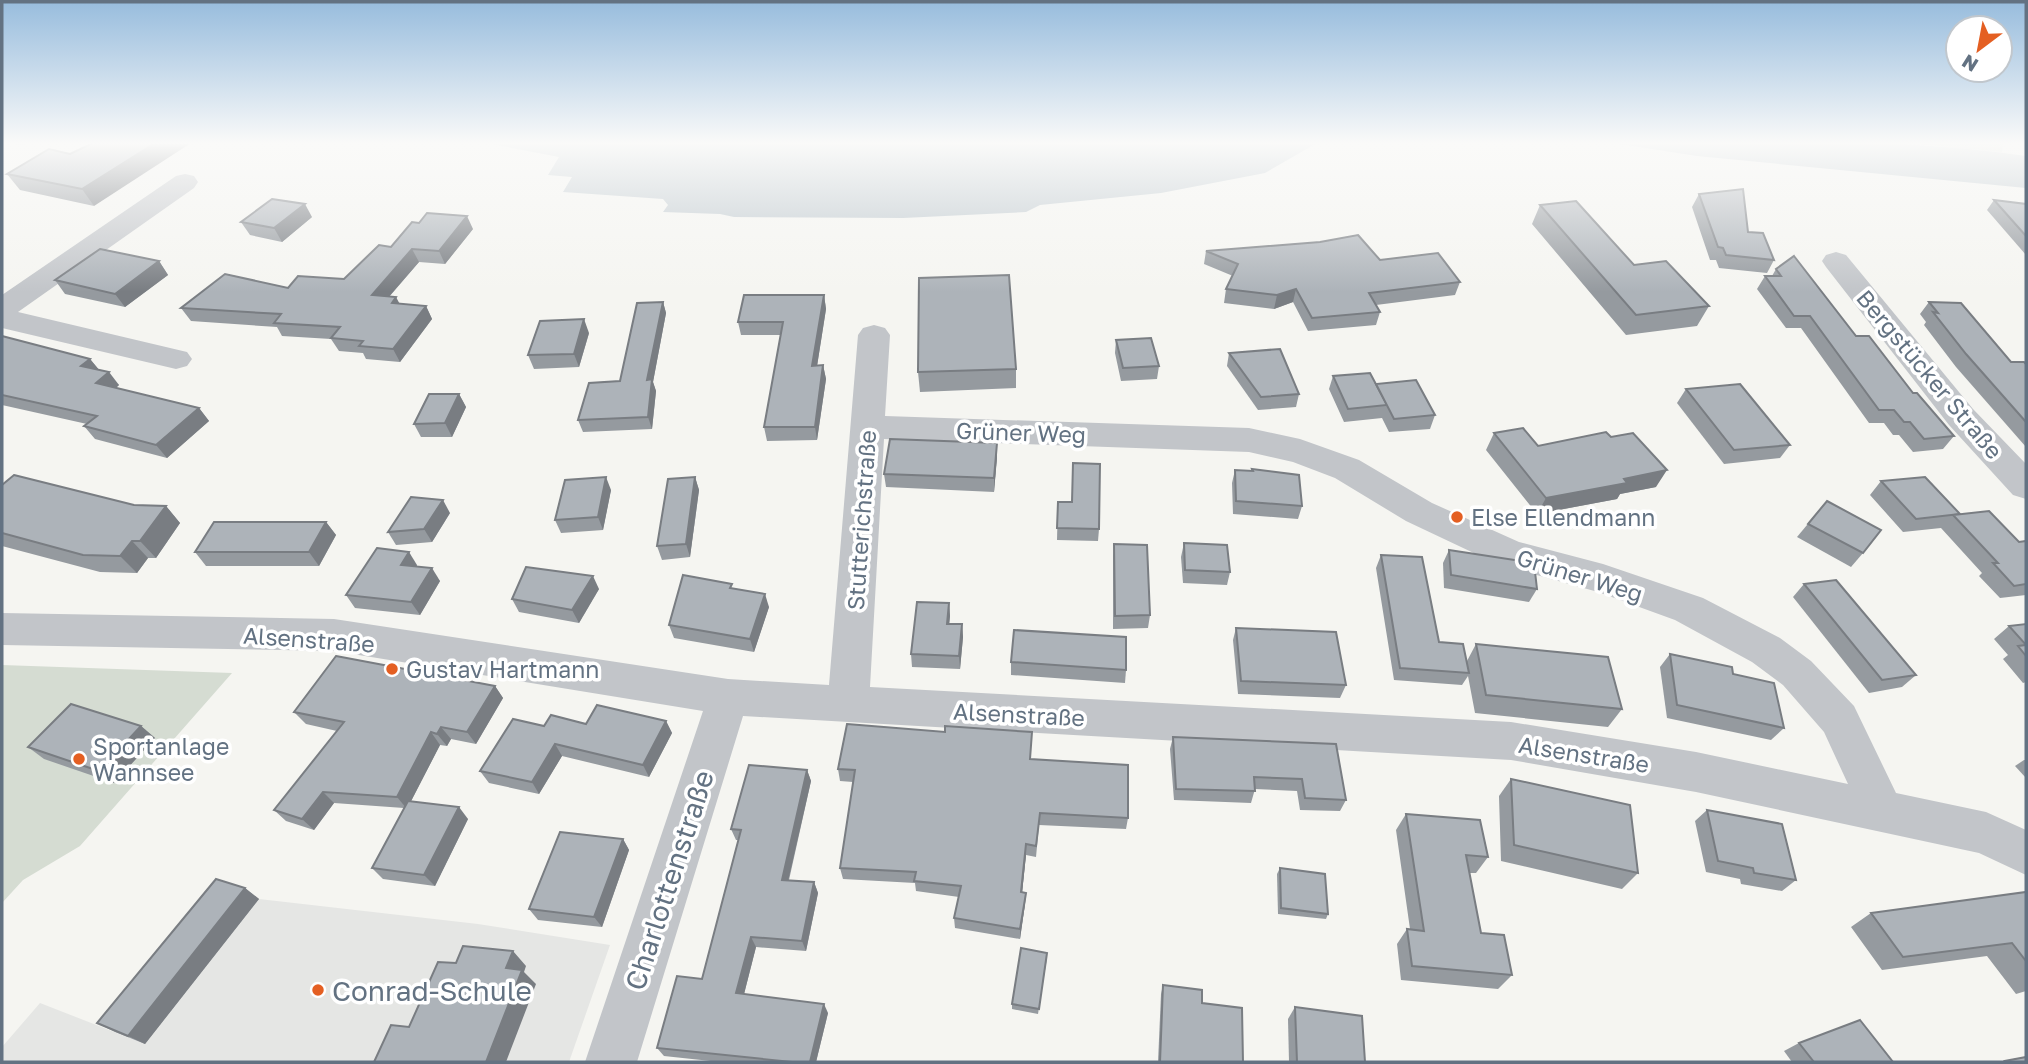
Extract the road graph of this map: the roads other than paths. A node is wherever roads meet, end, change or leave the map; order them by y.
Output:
1 (170, 193) edge
2 (1836, 261) dead end
3 (2, 309) edge
4 (2, 318) edge
5 (874, 335) dead end
6 (176, 359) dead end
7 (868, 427) junction
8 (2026, 486) edge
9 (2, 629) edge
10 (728, 697) junction
11 (848, 704) junction
12 (1881, 812) junction
13 (2026, 853) edge
14 (611, 1062) edge

1 - 3 street
2 - 8 street, Bergstücker Straße
4 - 6 street
5 - 7 street, Stutterichstraße
7 - 11 street, Stutterichstraße
7 - 12 street, Grüner Weg
9 - 10 street, Alsenstraße
10 - 11 street, Alsenstraße
10 - 14 street, Charlottenstraße
11 - 12 street, Alsenstraße
12 - 13 street, Alsenstraße

